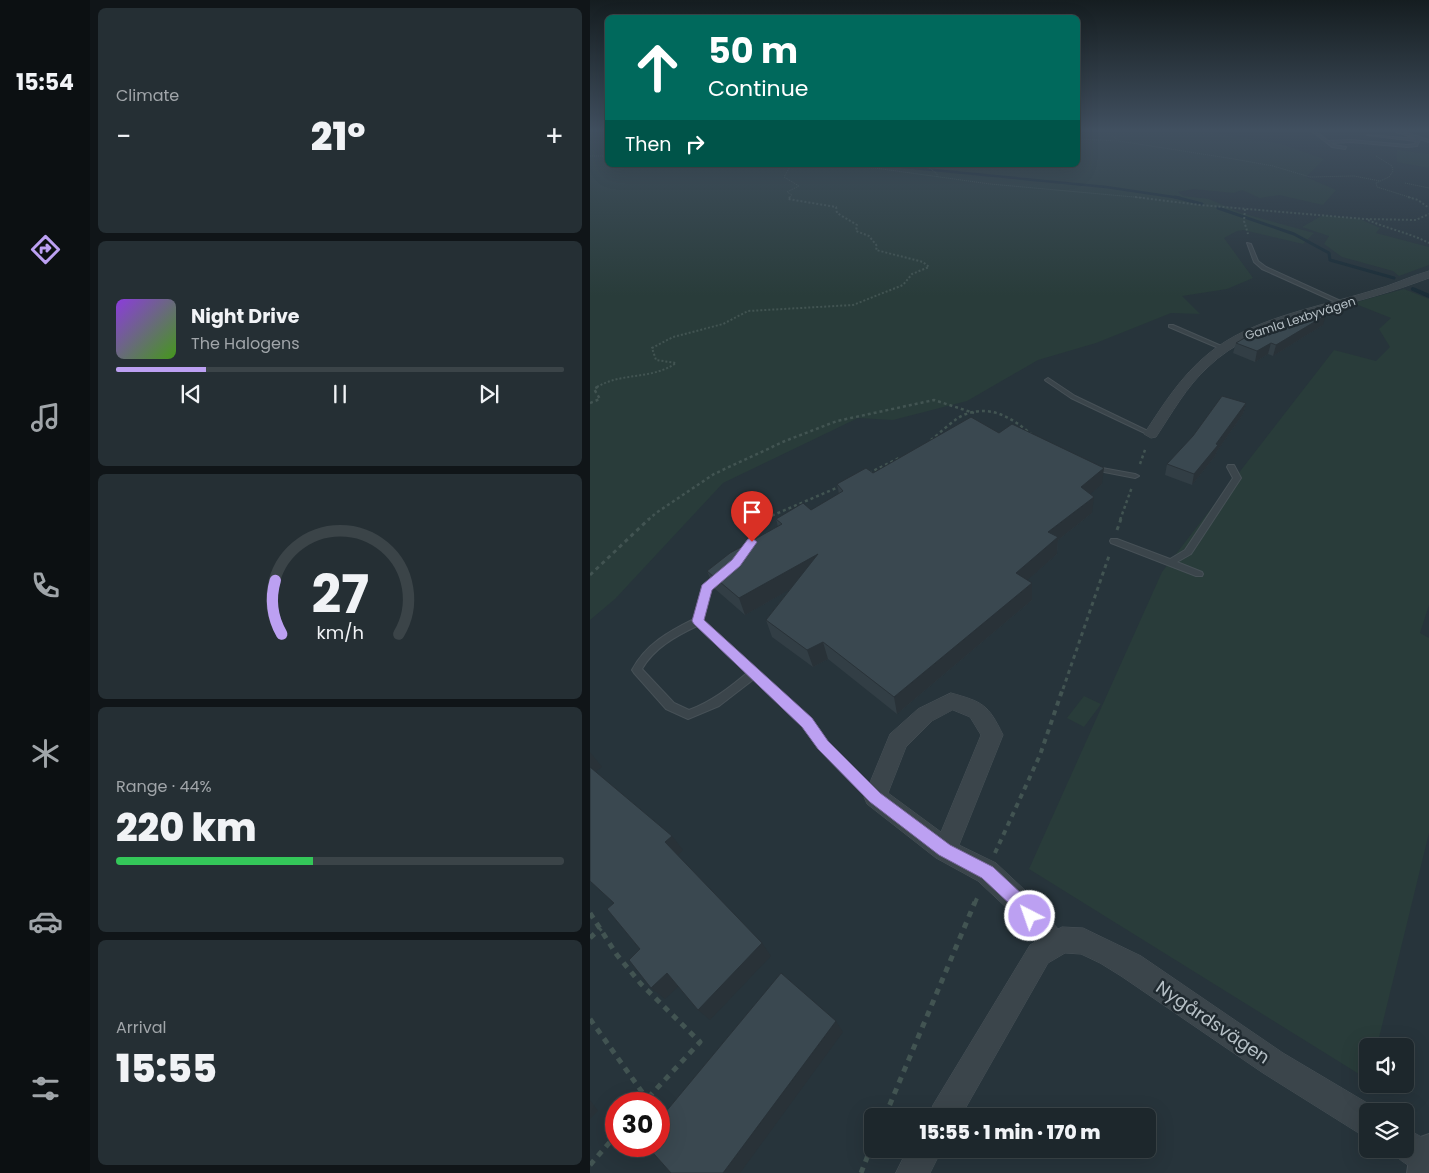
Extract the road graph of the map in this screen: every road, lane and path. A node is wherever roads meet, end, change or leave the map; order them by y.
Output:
1 (799, 186) edge
2 (1018, 186) edge
3 (1377, 186) edge
4 (1429, 208) edge
5 (1244, 209) junction
6 (1429, 214) edge
7 (1244, 219) dead end
8 (1365, 219) junction
9 (1429, 243) edge
10 (1249, 244) dead end
11 (1429, 274) edge
12 (1342, 303) junction
13 (1170, 326) dead end
14 (1223, 348) junction
15 (1048, 380) dead end
16 (590, 403) edge
17 (974, 413) junction
18 (1151, 434) junction
19 (1034, 436) edge
20 (927, 444) edge
21 (901, 457) edge
22 (1084, 465) edge
23 (1231, 467) dead end
24 (866, 475) edge
25 (1135, 476) junction
26 (849, 482) edge
27 (1114, 541) junction
28 (752, 542) joint
29 (1170, 562) junction
30 (1200, 574) dead end
31 (590, 575) edge
32 (698, 621) junction
33 (754, 673) junction
34 (875, 797) junction
35 (945, 850) junction
36 (988, 872) junction
37 (590, 913) edge
38 (601, 928) junction
39 (590, 938) edge
40 (1054, 945) junction
41 (590, 1019) edge
42 (643, 1092) edge
43 (654, 1092) edge
44 (888, 1108) edge
45 (949, 1108) edge
46 (1359, 1116) edge
47 (605, 1148) edge
48 (867, 1158) edge
49 (921, 1158) edge
50 (590, 1165) edge
51 (861, 1173) edge
52 (912, 1173) edge

1 - 16 path
2 - 5 path
3 - 4 path
5 - 7 path
5 - 8 path
6 - 8 path
8 - 9 path
10 - 12 lane
11 - 12 street, Gamla Lexbyvägen
12 - 14 street, Gamla Lexbyvägen
13 - 14 lane
14 - 18 street, Gamla Lexbyvägen
15 - 18 lane
17 - 19 path
17 - 20 path
17 - 31 path
18 - 25 path
21 - 24 path
22 - 25 lane
23 - 29 lane
25 - 27 path
26 - 28 path
27 - 29 lane
27 - 36 path
28 - 32 lane
29 - 30 lane
32 - 33 lane
32 - 33 lane
33 - 34 lane
34 - 35 street
34 - 35 street
35 - 36 street
36 - 40 street
36 - 44 path
37 - 38 path
38 - 39 path
38 - 43 path
40 - 45 street, Nygårdsvägen
40 - 46 street, Nygårdsvägen
41 - 42 path
47 - 50 path
48 - 51 path
49 - 52 street

